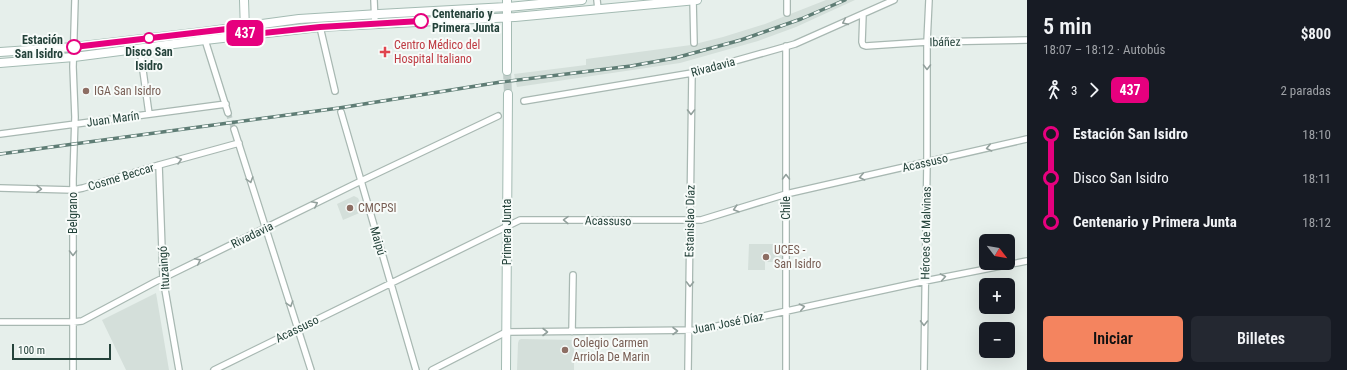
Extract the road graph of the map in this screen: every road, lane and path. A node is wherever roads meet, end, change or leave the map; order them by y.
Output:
1 (75, 0) edge
2 (244, 0) edge
3 (374, 0) edge
4 (582, 0) edge
5 (694, 0) edge
6 (787, 0) edge
7 (894, 0) edge
8 (929, 0) edge
9 (507, 3) edge
10 (597, 4) edge
11 (787, 13) dead end
12 (374, 14) junction
13 (863, 14) junction
14 (508, 17) junction
15 (374, 24) junction
16 (320, 27) junction
17 (245, 31) junction
18 (204, 36) junction
19 (1027, 40) edge
20 (926, 42) junction
21 (694, 43) dead end
22 (786, 46) junction
23 (74, 47) junction
24 (140, 49) junction
25 (0, 52) edge
26 (74, 57) junction
27 (0, 63) edge
28 (507, 72) tunnel mouth
29 (692, 73) junction
30 (335, 91) dead end
31 (508, 94) tunnel mouth
32 (524, 101) dead end
33 (226, 104) junction
34 (341, 112) dead end
35 (228, 113) tunnel mouth
36 (149, 114) junction
37 (498, 116) dead end
38 (75, 124) junction
39 (234, 129) tunnel mouth
40 (0, 134) edge
41 (1027, 139) edge
42 (239, 143) junction
43 (927, 163) junction
44 (159, 165) junction
45 (361, 181) junction
46 (0, 188) edge
47 (73, 190) junction
48 (786, 194) junction
49 (691, 221) junction
50 (507, 226) junction
51 (266, 229) junction
52 (1027, 261) edge
53 (573, 275) dead end
54 (163, 278) junction
55 (925, 281) junction
56 (391, 284) junction
57 (785, 311) junction
58 (0, 322) edge
59 (73, 322) junction
60 (297, 329) junction
61 (689, 331) junction
62 (506, 332) junction
63 (572, 332) junction
64 (73, 370) edge
65 (179, 370) edge
66 (214, 370) edge
67 (312, 370) edge
68 (416, 370) edge
69 (432, 370) edge
70 (506, 370) edge
71 (688, 370) edge
72 (786, 370) edge
73 (924, 370) edge

1 - 23 street, Belgrano
2 - 17 main road
3 - 12 street
4 - 9 main road
5 - 10 main road
5 - 21 street
6 - 11 street
7 - 13 street, Rivadavia
8 - 20 street, Héroes de Malvinas
9 - 12 main road
9 - 14 main road
10 - 14 main road
12 - 15 street
12 - 17 main road
13 - 20 street, Ibáñez
13 -> 22 street, Rivadavia
14 - 15 main road
14 - 28 main road
15 - 16 main road
16 - 17 main road
16 - 30 street
17 - 18 main road
18 - 23 main road
18 - 24 main road
18 - 33 street
19 - 20 street, Ibáñez
20 -> 43 street, Héroes de Malvinas
22 - 29 street, Rivadavia
48 -> 22 street, Chile
23 - 25 main road
23 - 26 street, Belgrano
24 - 26 main road
24 - 36 street
26 - 27 main road
26 - 38 street, Belgrano
29 - 32 street, Rivadavia
29 -> 49 street, Estanislao Díaz
31 - 50 main road, Primera Junta
33 - 35 street
33 - 36 street, Juan Marín
34 - 45 street, Maipú
36 - 38 street, Juan Marín
37 - 45 street, Rivadavia
38 - 40 street, Juan Marín
38 - 47 street, Belgrano
39 - 42 street
41 -> 43 street, Acassuso
44 -> 42 street, Cosme Beccar
42 -> 51 street
43 -> 48 street, Acassuso
43 - 55 street, Héroes de Malvinas
44 - 47 street, Cosme Beccar
44 - 54 street, Ituzaingó
51 -> 45 street, Rivadavia
45 - 56 street, Maipú
46 -> 47 street, Cosme Beccar
47 -> 59 street, Belgrano
48 -> 49 street, Acassuso
48 - 57 street, Chile
49 -> 50 street, Acassuso
49 -> 61 street, Estanislao Díaz
50 - 56 street, Acassuso
50 - 62 main road, Primera Junta
54 -> 51 street, Rivadavia
51 -> 60 street
55 -> 52 street, Juan José Díaz
53 - 63 street
54 - 59 street, Rivadavia
54 - 65 street, Ituzaingó
57 -> 55 street, Juan José Díaz
55 -> 73 street, Héroes de Malvinas
56 - 60 street, Acassuso
56 - 68 street, Maipú
57 - 61 street, Juan José Díaz
57 - 72 street, Chile
58 - 59 street, Rivadavia
59 - 64 street, Belgrano
60 - 66 street, Acassuso
60 - 67 street
63 -> 61 street, Juan José Díaz
61 - 71 street, Estanislao Díaz
62 -> 63 street, Juan José Díaz
62 - 69 street, Juan José Díaz
62 - 70 main road, Primera Junta

